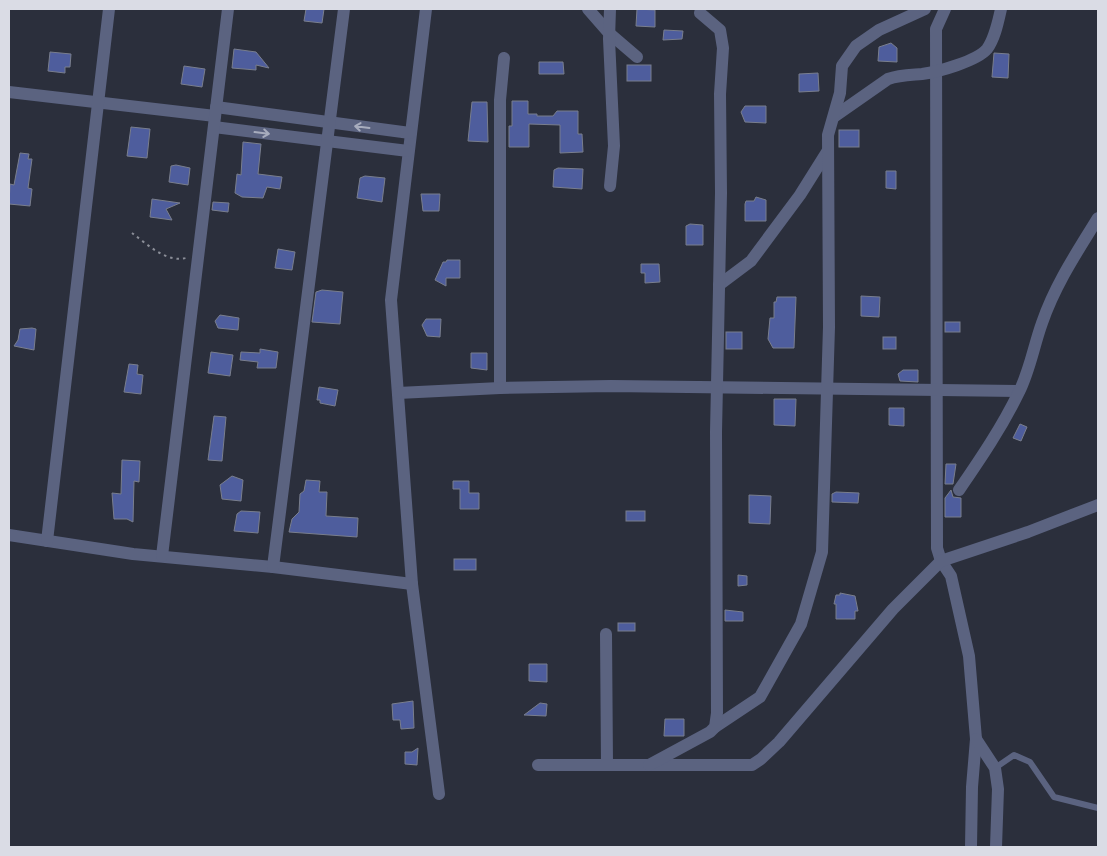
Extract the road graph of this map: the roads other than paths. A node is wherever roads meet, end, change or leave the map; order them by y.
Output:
1 (109, 9) edge
2 (228, 9) edge
3 (344, 9) edge
4 (426, 9) edge
5 (588, 9) edge
6 (610, 9) edge
7 (924, 9) edge
8 (945, 9) edge
9 (1001, 9) edge
10 (700, 13) dead end
11 (609, 33) junction
12 (637, 57) dead end
13 (504, 58) dead end
14 (937, 70) junction
15 (9, 92) edge
16 (98, 103) junction
17 (835, 116) junction
18 (215, 117) junction
19 (329, 122) junction
20 (410, 133) junction
21 (327, 141) junction
22 (408, 151) junction
23 (827, 152) junction
24 (610, 186) dead end
25 (1098, 218) edge
26 (719, 285) junction
27 (500, 388) junction
28 (718, 388) junction
29 (827, 388) junction
30 (938, 391) junction
31 (1020, 392) junction
32 (398, 393) junction
33 (960, 490) dead end
34 (1098, 505) edge
35 (9, 535) edge
36 (47, 541) junction
37 (162, 556) junction
38 (940, 561) junction
39 (274, 567) junction
40 (412, 584) junction
41 (606, 634) dead end
42 (715, 727) junction
43 (976, 740) junction
44 (606, 764) junction
45 (538, 765) dead end
46 (649, 765) junction
47 (995, 768) junction
48 (439, 794) dead end
49 (1098, 808) edge
50 (970, 847) edge
51 (996, 847) edge

1 - 16 street
2 - 18 street
3 - 19 street
4 - 20 street
5 - 11 street
6 - 11 street
7 - 17 street
8 - 14 street
9 - 14 street
10 - 26 street
11 - 12 street
11 - 24 street
13 - 27 street
14 - 17 street
14 - 30 street
15 - 16 street
16 - 18 street
16 - 36 street
17 - 23 street
18 - 19 street
18 -> 21 street
18 - 37 street
20 -> 19 street
19 - 21 street
20 - 22 street
21 - 22 street
21 - 39 street
22 - 32 street
23 - 26 street
23 - 29 street
25 - 31 street
26 - 28 street
27 - 28 street
27 - 32 street
28 - 29 street
28 - 42 street
29 - 30 street
29 - 42 street
30 - 31 street
30 - 38 street
31 - 33 street
32 - 40 street
34 - 38 street
35 - 36 street
36 - 37 street
37 - 39 street
38 - 43 street
38 - 46 street
39 - 40 street
40 - 48 street
41 - 44 street
42 - 46 street
43 - 47 street
43 - 50 street
44 - 45 street
44 - 46 street
47 - 49 lane
47 - 51 street

